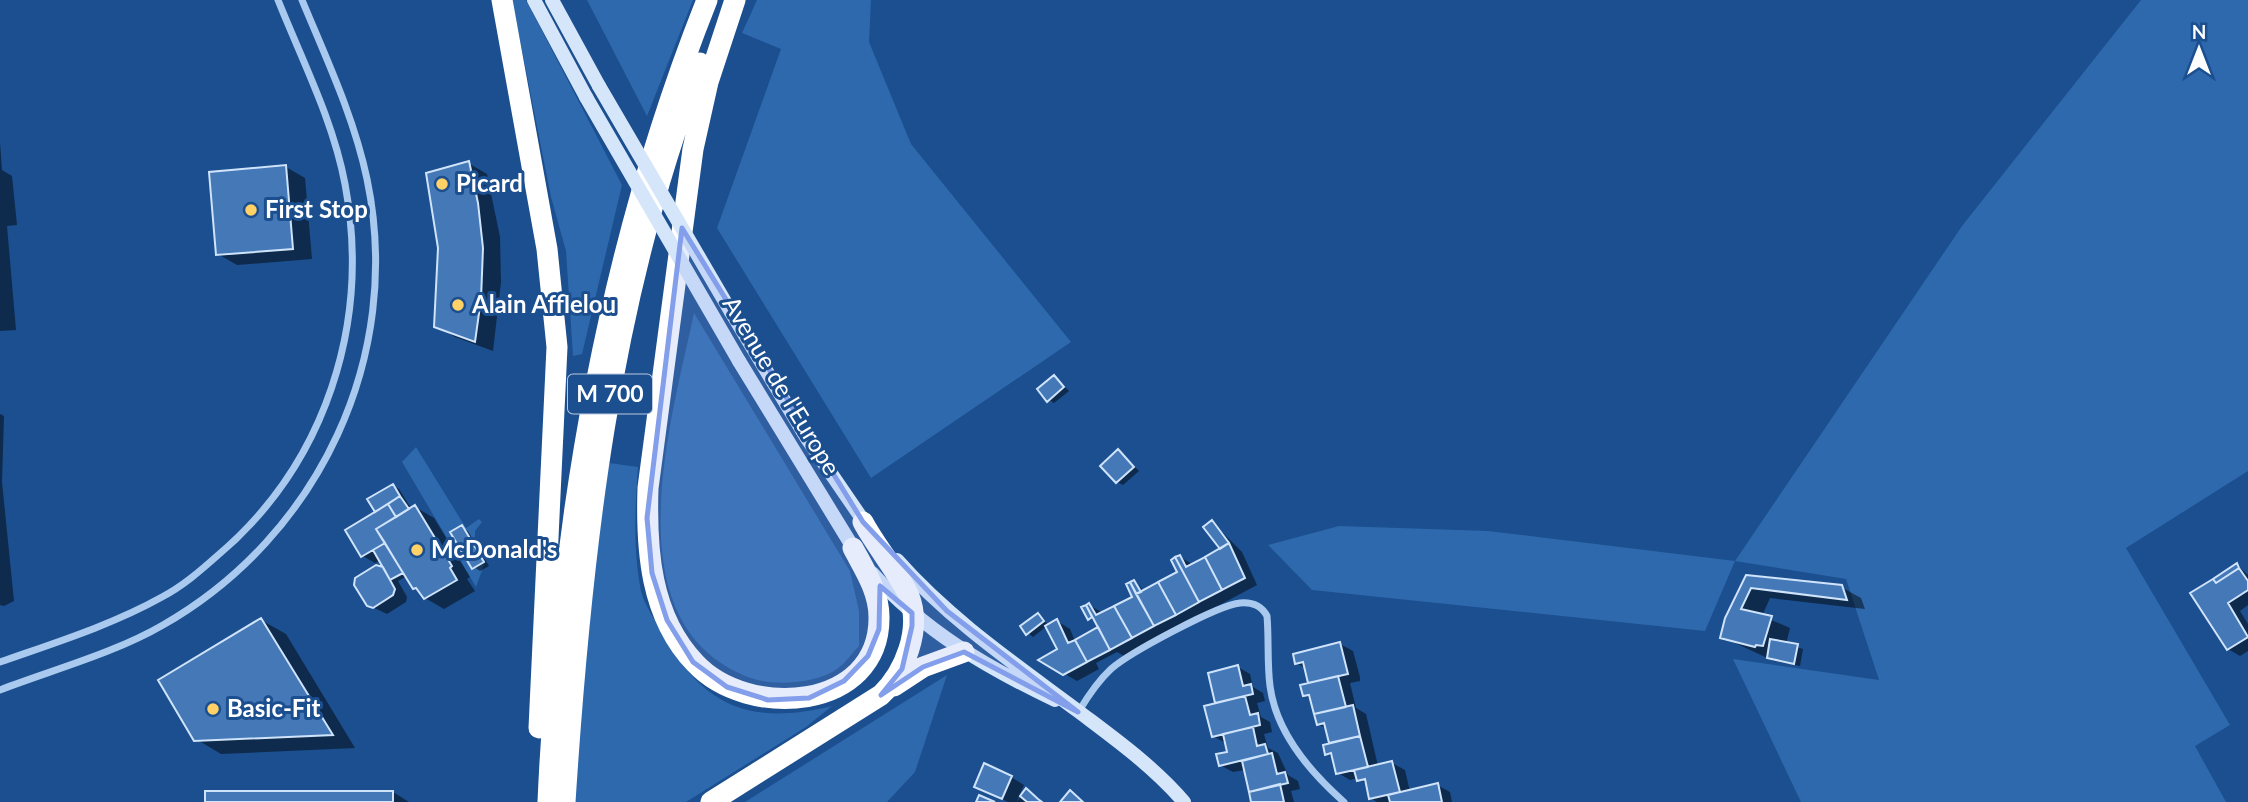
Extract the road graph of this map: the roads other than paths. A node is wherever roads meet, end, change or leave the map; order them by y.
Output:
1 (278, 0) edge
2 (302, 0) edge
3 (502, 0) edge
4 (534, 0) edge
5 (552, 0) edge
6 (707, 0) edge
7 (726, 0) edge
8 (735, 0) edge
9 (863, 522) junction
10 (853, 548) junction
11 (912, 613) junction
12 (964, 652) junction
13 (0, 663) edge
14 (0, 690) edge
15 (881, 695) junction
16 (1078, 712) junction
17 (539, 802) edge
18 (548, 802) edge
19 (565, 802) edge
20 (711, 802) edge
21 (1184, 802) edge
22 (1344, 802) edge

1 - 13 street
2 - 14 street
3 - 17 highway
4 - 10 street, Avenue de l'Europe, bridge
5 - 9 street, Avenue de l'Europe, bridge
6 - 18 highway, M 700
7 - 19 highway, M 700
8 - 10 highway
9 - 11 highway
9 - 16 street, Avenue de l'Europe
10 - 11 street, Avenue de l'Europe
11 - 12 street, Avenue de l'Europe
11 - 15 highway
12 - 15 highway
12 - 16 street, Avenue de l'Europe
15 - 20 highway
16 - 21 street, Avenue de l'Europe
16 - 22 street

